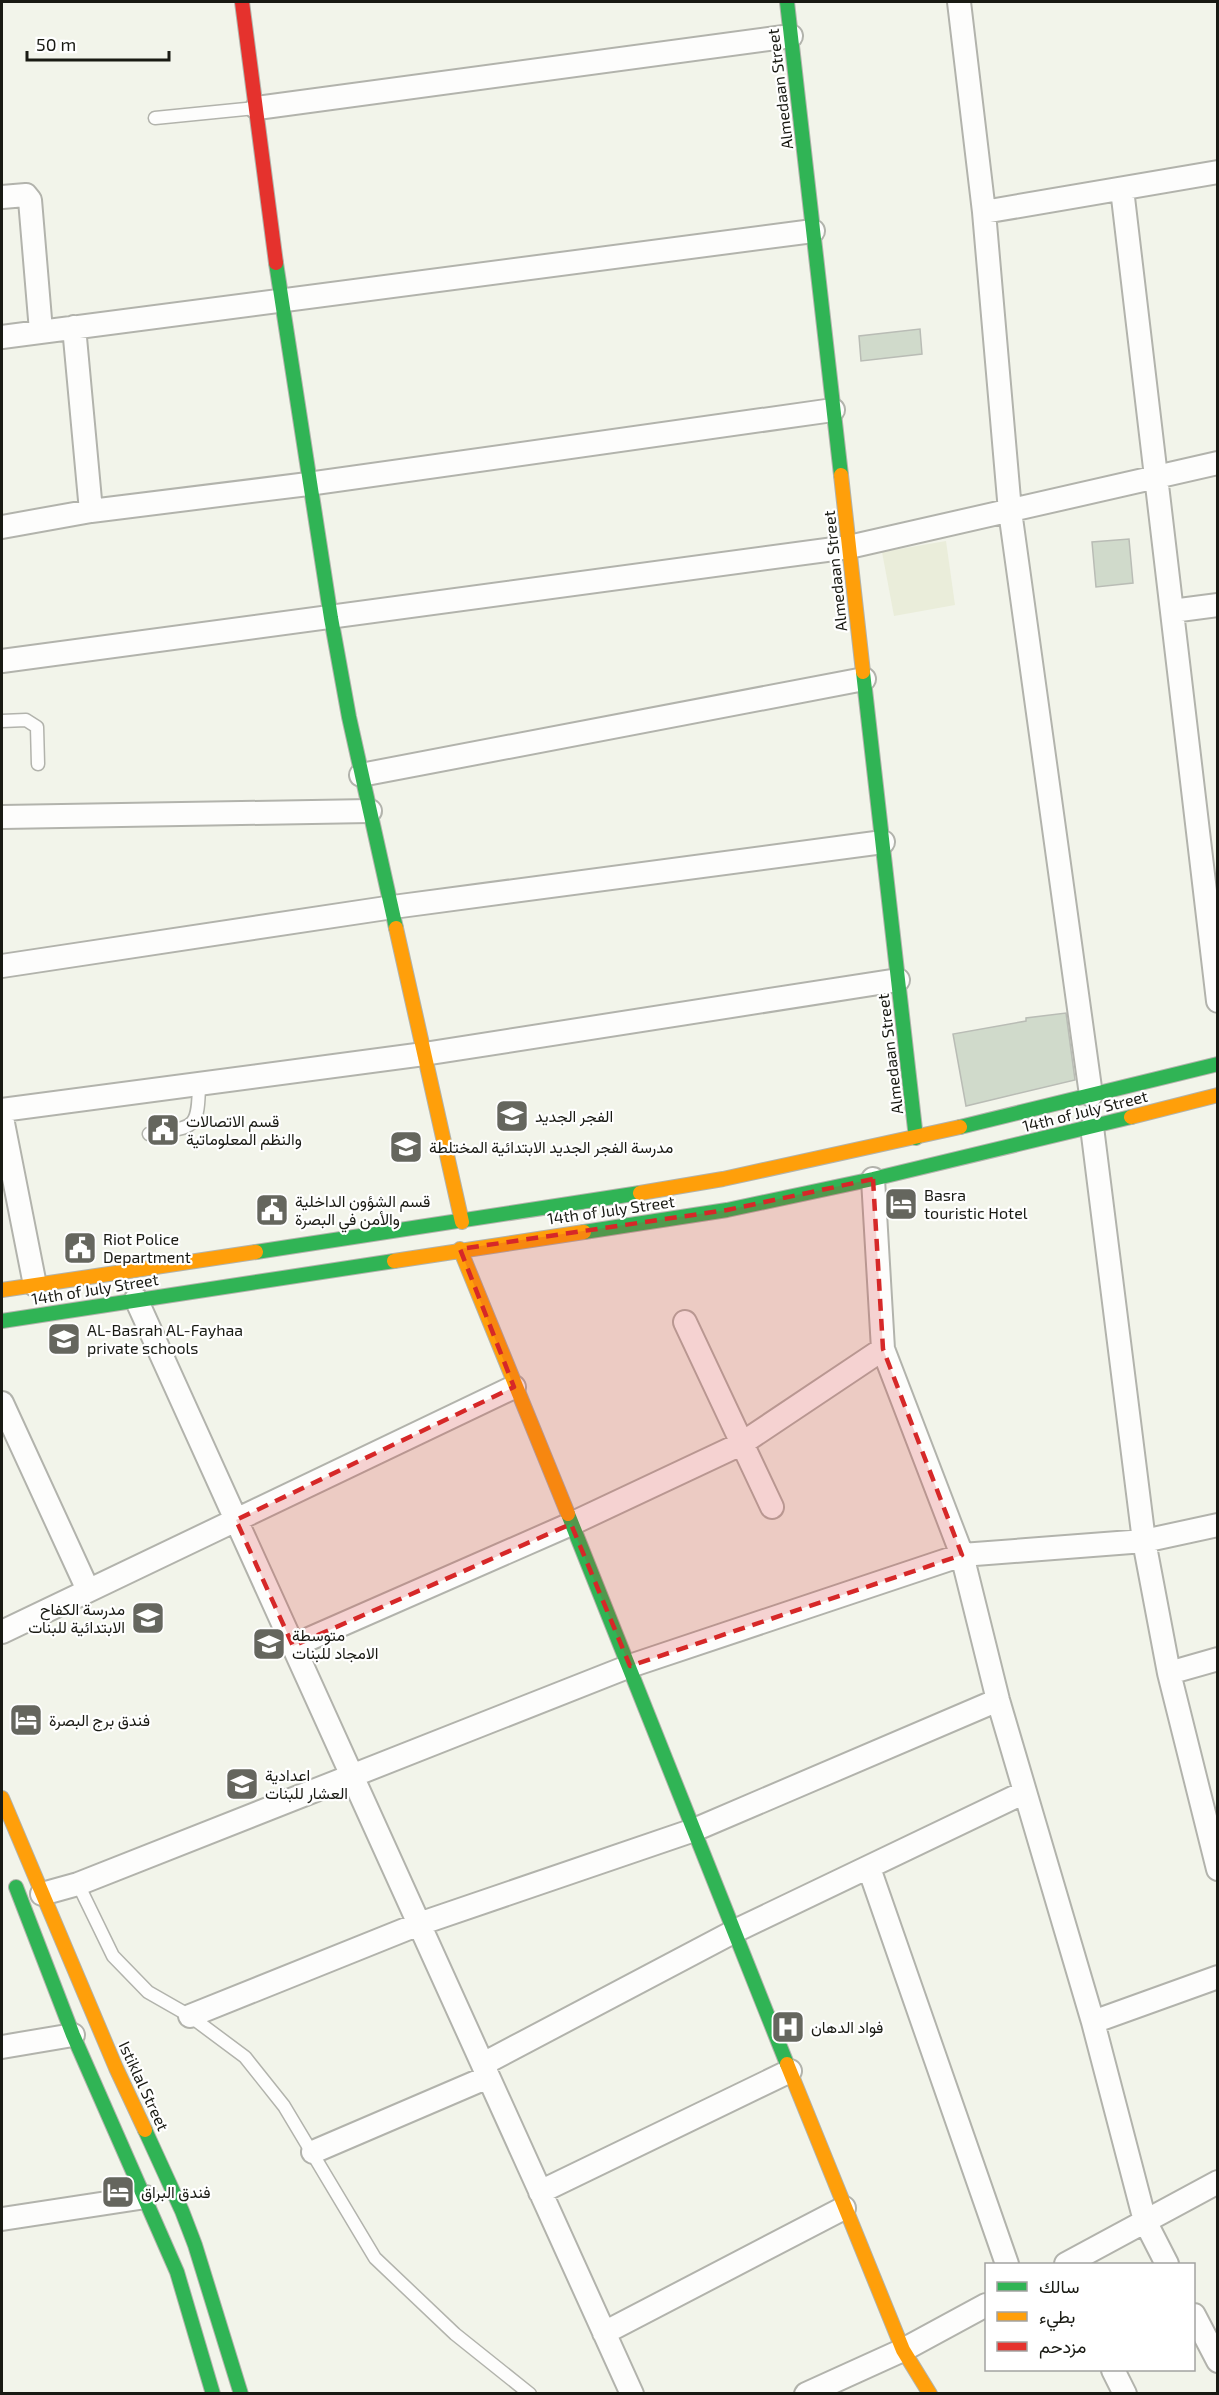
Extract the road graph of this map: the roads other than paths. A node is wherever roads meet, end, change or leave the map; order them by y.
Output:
1 (242, 2) edge
2 (787, 2) edge
3 (959, 2) edge
4 (791, 36) junction
5 (257, 108) junction
6 (155, 118) dead end
7 (1218, 172) edge
8 (1122, 189) junction
9 (2, 197) edge
10 (984, 212) junction
11 (813, 231) junction
12 (281, 300) junction
13 (74, 327) junction
14 (41, 332) junction
15 (2, 337) edge
16 (833, 410) junction
17 (1218, 463) edge
18 (1156, 477) junction
19 (308, 484) junction
20 (91, 511) junction
21 (1010, 512) junction
22 (2, 528) edge
23 (849, 548) junction
24 (1218, 605) edge
25 (1172, 611) junction
26 (331, 618) junction
27 (2, 661) edge
28 (864, 679) junction
29 (2, 721) edge
30 (38, 764) dead end
31 (361, 775) junction
32 (370, 811) junction
33 (2, 817) edge
34 (883, 842) junction
35 (393, 907) junction
36 (2, 966) edge
37 (898, 980) junction
38 (1218, 1001) edge
39 (424, 1054) junction
40 (1218, 1064) edge
41 (199, 1084) junction
42 (1091, 1095) junction
43 (1218, 1095) edge
44 (2, 1110) edge
45 (2, 1118) edge
46 (1092, 1127) junction
47 (149, 1134) dead end
48 (916, 1137) junction
49 (873, 1179) junction
50 (462, 1222) junction
51 (460, 1249) junction
52 (34, 1285) junction
53 (2, 1290) edge
54 (136, 1299) junction
55 (2, 1321) edge
56 (685, 1322) dead end
57 (884, 1349) junction
58 (514, 1387) junction
59 (2, 1403) edge
60 (741, 1444) junction
61 (772, 1507) dead end
62 (236, 1520) junction
63 (571, 1524) junction
64 (1218, 1525) edge
65 (1144, 1541) junction
66 (962, 1555) junction
67 (88, 1590) junction
68 (2, 1632) edge
69 (293, 1646) junction
70 (1218, 1659) edge
71 (630, 1666) junction
72 (1169, 1672) junction
73 (998, 1700) junction
74 (352, 1777) junction
75 (1025, 1792) junction
76 (2, 1798) edge
77 (694, 1830) junction
78 (1217, 1867) edge
79 (869, 1868) junction
80 (6, 1876) edge
81 (78, 1884) junction
82 (42, 1894) junction
83 (419, 1924) junction
84 (735, 1931) junction
85 (1218, 1977) edge
86 (190, 2016) junction
87 (1094, 2022) junction
88 (73, 2035) junction
89 (2, 2047) edge
90 (485, 2071) junction
91 (790, 2071) junction
92 (313, 2152) junction
93 (1218, 2181) edge
94 (540, 2192) junction
95 (146, 2197) junction
96 (844, 2208) junction
97 (2, 2219) edge
98 (1145, 2221) junction
99 (1006, 2263) edge
100 (1070, 2263) edge
101 (1166, 2263) edge
102 (985, 2306) edge
103 (1195, 2317) edge
104 (604, 2333) junction
105 (903, 2350) junction
106 (1218, 2361) edge
107 (1114, 2371) edge
108 (213, 2394) edge
109 (242, 2394) edge
110 (530, 2394) edge
111 (632, 2394) edge
112 (806, 2394) edge
113 (930, 2394) edge
114 (1125, 2394) edge

1 - 5 main road
2 - 4 main road, Almedaan Street
3 - 10 street
4 - 5 street
4 - 11 main road, Almedaan Street
5 - 6 lane
5 - 12 main road
7 - 8 street
8 - 10 street
8 - 18 street
9 - 14 street
10 - 21 street
11 - 12 street
11 - 16 main road, Almedaan Street
12 - 13 street
12 - 19 main road
13 - 14 street
13 - 20 street
14 - 15 street
16 - 19 street
16 - 23 main road, Almedaan Street
17 - 18 street
18 - 21 street
18 - 25 street
19 - 20 street
19 - 26 main road
20 - 22 street
21 - 23 street
21 - 42 street
23 - 26 street
23 - 28 main road, Almedaan Street
24 - 25 street
25 - 38 street
26 - 27 street
26 - 31 main road
28 - 31 street
28 - 34 main road, Almedaan Street
29 - 30 lane
31 - 32 main road
32 - 33 street
32 - 35 main road
34 - 35 street
34 - 37 main road, Almedaan Street
35 - 36 street
35 - 39 main road
37 - 39 street
37 - 48 main road, Almedaan Street
39 - 41 street
39 - 50 main road
40 - 42 main road, 14th of July Street
41 - 44 street
41 - 47 lane
42 - 48 main road, 14th of July Street
43 - 46 main road, 14th of July Street
45 - 52 street
46 - 49 main road, 14th of July Street
46 - 65 street
48 - 50 main road, 14th of July Street
49 - 51 main road, 14th of July Street
49 - 57 street
50 - 52 main road, 14th of July Street
51 - 54 main road, 14th of July Street
51 - 58 main road
52 - 53 main road, 14th of July Street
54 - 55 main road, 14th of July Street
54 - 62 street
56 - 60 street
57 - 60 street
57 - 66 street
58 - 62 street
58 - 63 main road
59 - 67 street
60 - 61 street
60 - 63 street
62 - 67 street
62 - 69 street
63 - 69 street
63 - 71 main road
64 - 65 street
65 - 66 street
65 - 72 street
66 - 71 street
66 - 73 street
67 - 68 street
69 - 74 street
70 - 72 street
71 - 74 street
71 - 77 main road
72 - 78 street
73 - 75 street
73 - 77 street
74 - 81 street
74 - 83 street
75 - 79 street
75 - 87 street
76 - 82 main road, Istiklal Street
77 - 83 street
77 - 84 main road
79 - 84 street
79 - 99 street
80 - 88 main road
81 - 82 street
81 - 86 lane
82 - 109 main road, Istiklal Street
83 - 86 street
83 - 90 street
84 - 90 street
84 - 91 main road
85 - 87 street
86 - 92 lane
87 - 98 street
88 - 89 street
88 - 95 main road
90 - 92 street
90 - 94 street
91 - 94 street
91 - 96 main road
92 - 110 lane
93 - 98 street
94 - 104 street
95 - 97 street
95 - 108 main road
96 - 104 street
96 - 105 main road
98 - 100 street
98 - 101 street
102 - 105 street
103 - 106 street
104 - 111 street
105 - 112 street
105 - 113 main road
107 - 114 street

